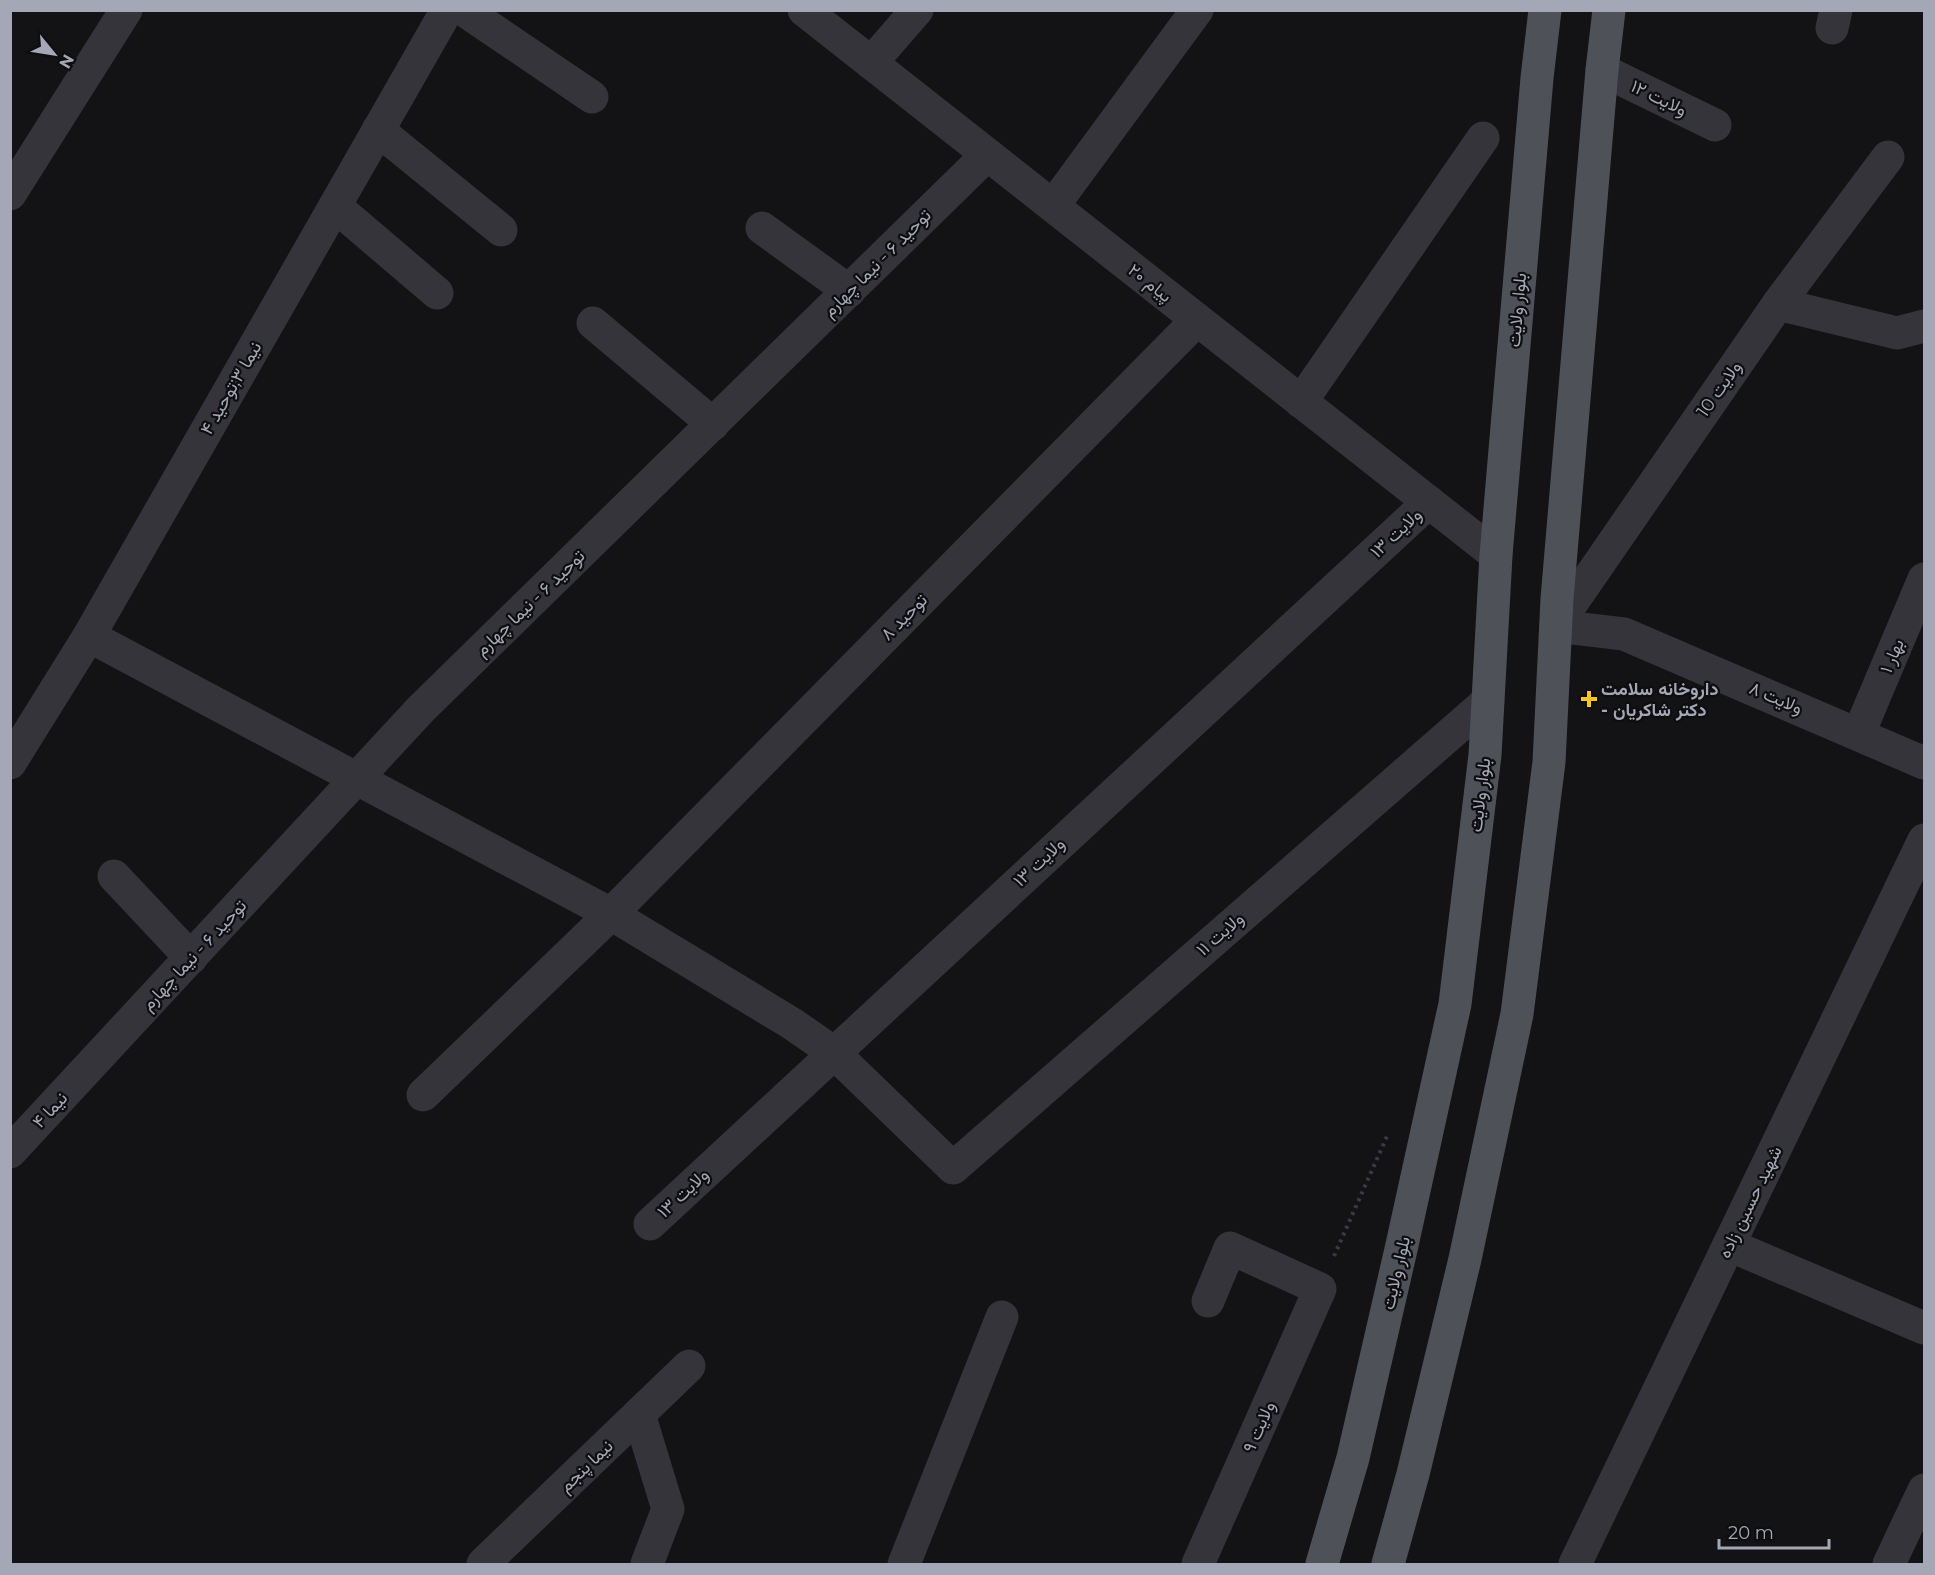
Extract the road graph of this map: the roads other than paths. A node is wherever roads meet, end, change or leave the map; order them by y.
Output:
1 (126, 10) edge
2 (447, 10) edge
3 (464, 10) edge
4 (804, 10) edge
5 (916, 10) edge
6 (1197, 10) edge
7 (1545, 10) edge
8 (1609, 10) edge
9 (871, 63) junction
10 (1602, 70) junction
11 (592, 97) dead end
12 (1715, 125) dead end
13 (378, 130) junction
14 (1483, 138) dead end
15 (987, 155) junction
16 (1888, 157) dead end
17 (10, 194) edge
18 (335, 206) junction
19 (1053, 207) junction
20 (762, 228) dead end
21 (501, 230) dead end
22 (849, 291) junction
23 (437, 293) dead end
24 (1778, 304) junction
25 (1197, 320) junction
26 (593, 323) dead end
27 (1924, 326) edge
28 (1301, 402) junction
29 (713, 424) junction
30 (1429, 502) junction
31 (1496, 555) junction
32 (1924, 579) edge
33 (1556, 626) junction
34 (89, 636) junction
35 (1488, 701) junction
36 (1859, 733) junction
37 (10, 763) edge
38 (1924, 763) edge
39 (357, 779) junction
40 (1924, 840) edge
41 (114, 876) dead end
42 (611, 914) junction
43 (191, 958) junction
44 (833, 1052) junction
45 (89, 1068) joint
46 (423, 1095) dead end
47 (10, 1152) edge
48 (650, 1224) dead end
49 (1729, 1245) junction
50 (1208, 1300) dead end
51 (1002, 1317) dead end
52 (1924, 1328) edge
53 (689, 1366) dead end
54 (639, 1414) junction
55 (1924, 1490) edge
56 (483, 1564) edge
57 (647, 1564) edge
58 (904, 1564) edge
59 (1198, 1564) edge
60 (1323, 1564) edge
61 (1388, 1564) edge
62 (1575, 1564) edge
63 (1889, 1564) edge

1 - 17 street
2 - 13 street, نیما ۳;توحید ۴
3 - 11 street
4 - 9 street, پیام ۲۰
5 - 9 street
6 - 19 street
7 - 31 main road, بلوار ولایت
8 - 10 main road
9 - 15 street, پیام ۲۰
10 - 12 street, ولایت ۱۲
10 - 33 main road
13 - 18 street, نیما ۳;توحید ۴
13 - 21 street
14 - 28 street
15 - 19 street, پیام ۲۰
15 - 22 street, توحید ۶ - نیما چهارم
16 - 24 street, ولایت 10
18 - 23 street
18 - 34 street, نیما ۳;توحید ۴
19 - 25 street, پیام ۲۰
20 - 22 street
22 - 29 street, توحید ۶ - نیما چهارم
24 - 27 street
24 - 33 street, ولایت 10
25 - 28 street, پیام ۲۰
25 - 42 street, توحید ۸
26 - 29 street
28 - 30 street, پیام ۲۰
29 - 39 street, توحید ۶ - نیما چهارم
30 - 31 street, پیام ۲۰
30 - 44 street, ولایت ۱۳
31 - 35 main road, بلوار ولایت
32 - 36 street, بهار ۱
33 - 36 street, ولایت ۸
33 - 61 main road
34 - 37 street, نیما ۳;توحید ۴
34 - 39 street
35 - 44 street, ولایت ۱۱
35 - 60 main road, بلوار ولایت
36 - 38 street, ولایت ۸
39 - 42 street
39 - 43 street, توحید ۶ - نیما چهارم
40 - 49 street, شهید حسین زاده
41 - 43 street
42 - 44 street
42 - 46 street, توحید ۸
43 - 45 street, توحید ۶ - نیما چهارم
44 - 48 street, ولایت ۱۳
45 - 47 street, نیما ۴
49 - 52 street
49 - 62 street, شهید حسین زاده
50 - 59 street, ولایت ۹
51 - 58 street
53 - 54 street, نیما پنجم
54 - 56 street, نیما پنجم
54 - 57 street
55 - 63 street

